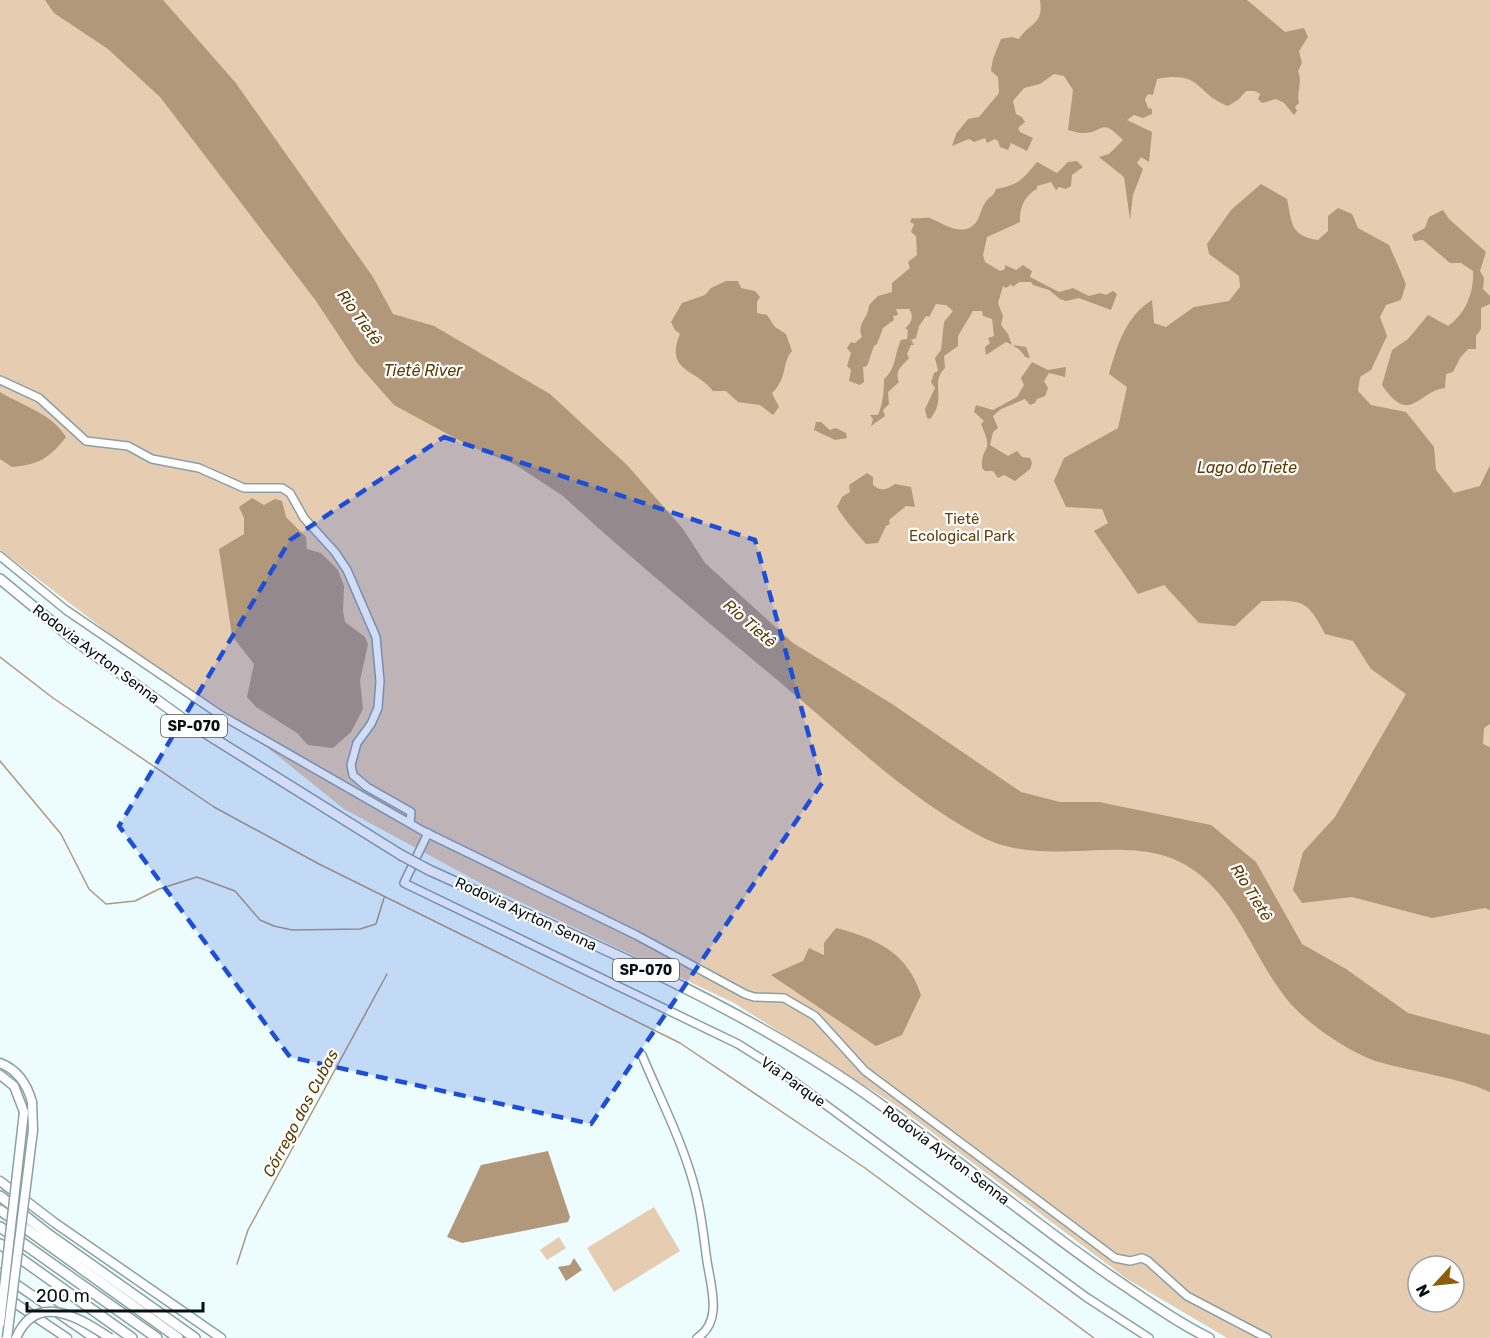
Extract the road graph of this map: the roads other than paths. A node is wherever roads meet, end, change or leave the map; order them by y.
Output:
1 (0, 380) edge
2 (0, 556) edge
3 (0, 579) edge
4 (410, 822) junction
5 (428, 833) junction
6 (642, 1055) dead end
7 (0, 1063) edge
8 (0, 1075) edge
9 (0, 1181) edge
10 (0, 1196) edge
11 (0, 1210) edge
12 (0, 1227) edge
13 (0, 1244) edge
14 (0, 1273) edge
15 (0, 1293) edge
16 (0, 1323) edge
17 (7, 1338) edge
18 (16, 1338) edge
19 (67, 1338) edge
20 (94, 1338) edge
21 (110, 1338) edge
22 (132, 1338) edge
23 (157, 1338) edge
24 (178, 1338) edge
25 (195, 1338) edge
26 (220, 1338) edge
27 (697, 1338) edge
28 (1149, 1338) edge
29 (1209, 1338) edge
30 (1267, 1338) edge

1 - 4 street
2 - 4 street
3 - 29 highway, Rodovia Ayrton Senna / SP-070, bridge
4 - 5 street
5 - 28 street, Via Parque
5 - 30 street
6 - 27 street
7 - 17 main road, bridge
8 - 16 main road, bridge
9 - 26 main road
10 - 25 highway
11 - 24 highway
12 - 23 highway
13 - 22 highway
14 - 20 main road
15 - 19 main road
18 - 21 main road, bridge

